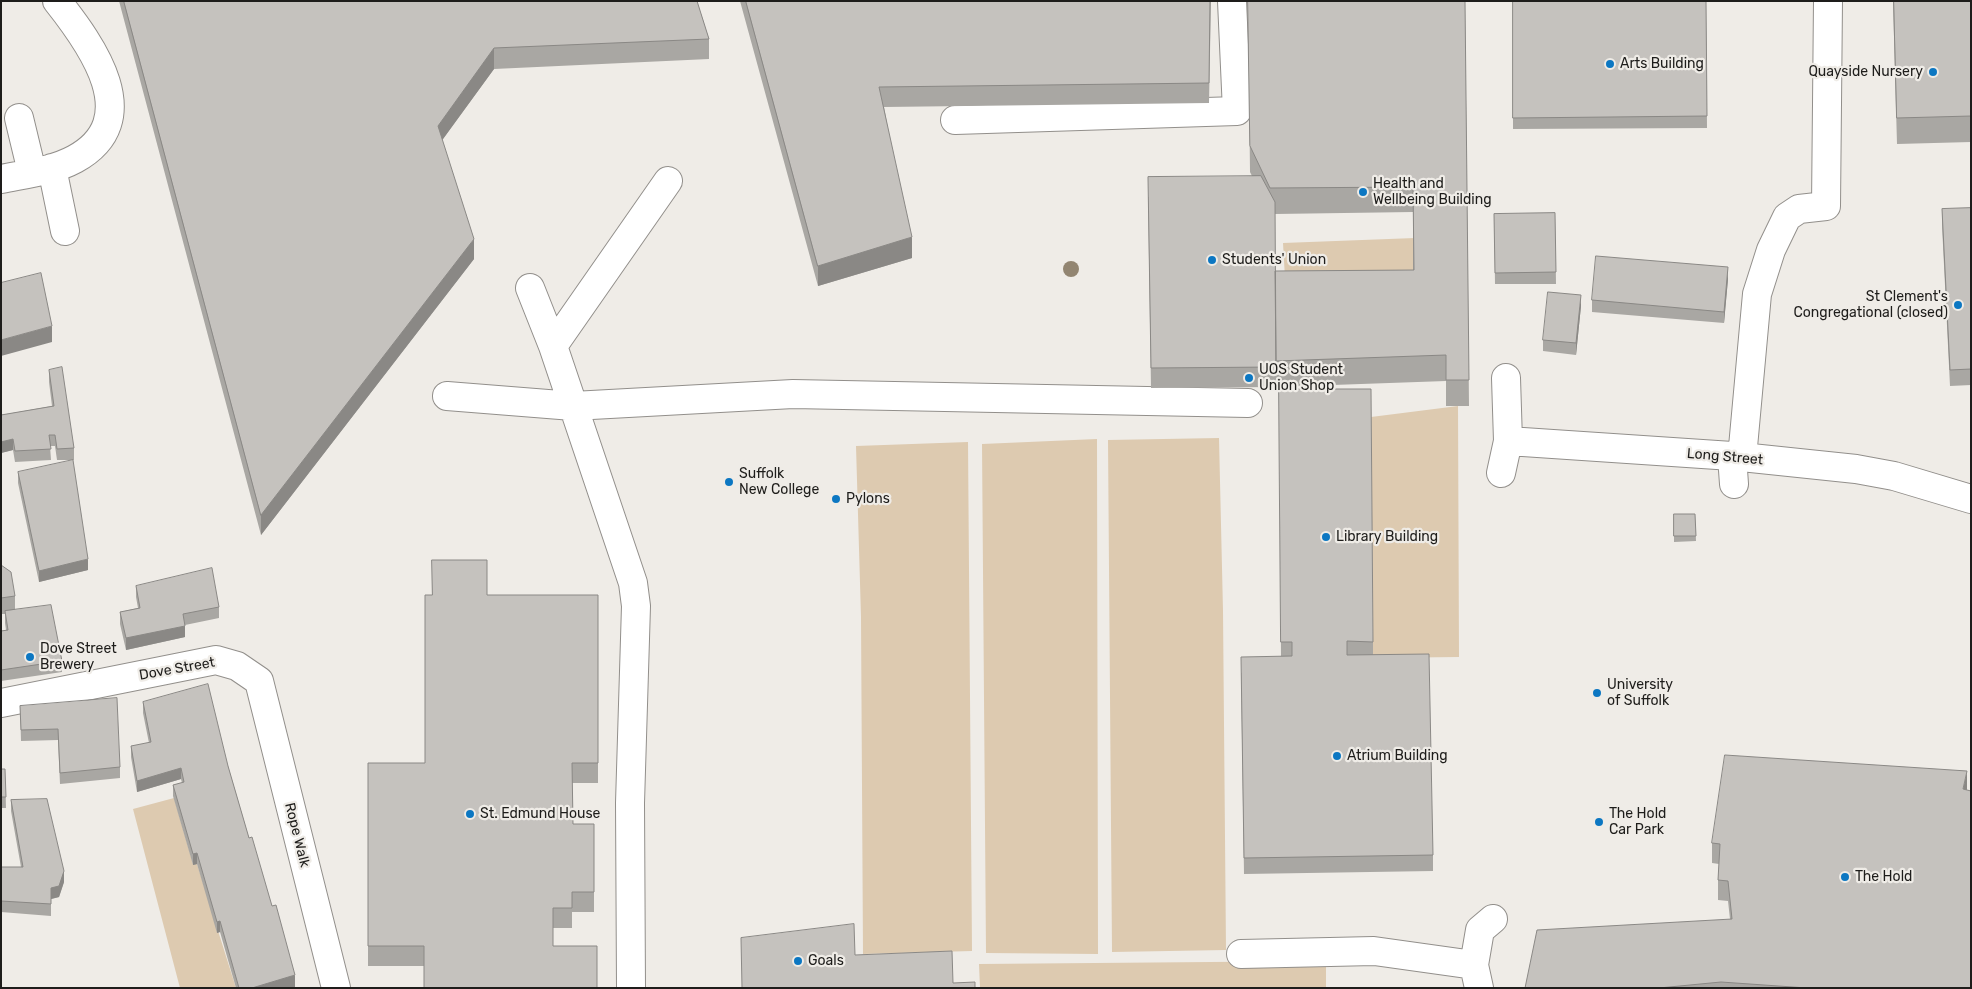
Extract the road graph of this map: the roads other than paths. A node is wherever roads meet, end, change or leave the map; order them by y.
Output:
1 (57, 1) edge
2 (1232, 1) edge
3 (1828, 1) edge
4 (19, 118) dead end
5 (955, 120) dead end
6 (42, 170) junction
7 (1, 179) edge
8 (668, 181) dead end
9 (65, 231) dead end
10 (530, 288) dead end
11 (552, 346) junction
12 (1506, 378) dead end
13 (447, 396) dead end
14 (1248, 403) dead end
15 (573, 406) junction
16 (1508, 441) junction
17 (1737, 457) junction
18 (1501, 473) dead end
19 (1734, 484) dead end
20 (1971, 498) edge
21 (259, 681) joint
22 (1, 703) edge
23 (1493, 918) dead end
24 (1241, 954) dead end
25 (1477, 976) edge
26 (336, 988) edge
27 (631, 988) edge

1 - 6 street
2 - 5 street
3 - 17 street
4 - 6 street
6 - 7 street
6 - 9 street
8 - 11 street
10 - 11 street
11 - 15 street
12 - 16 street
13 - 15 street
14 - 15 street
15 - 27 street
16 - 17 street, Long Street
16 - 18 street
17 - 19 street
17 - 20 street, Long Street
21 - 22 street, Dove Street
21 - 26 street, Rope Walk
23 - 25 street
24 - 25 street

